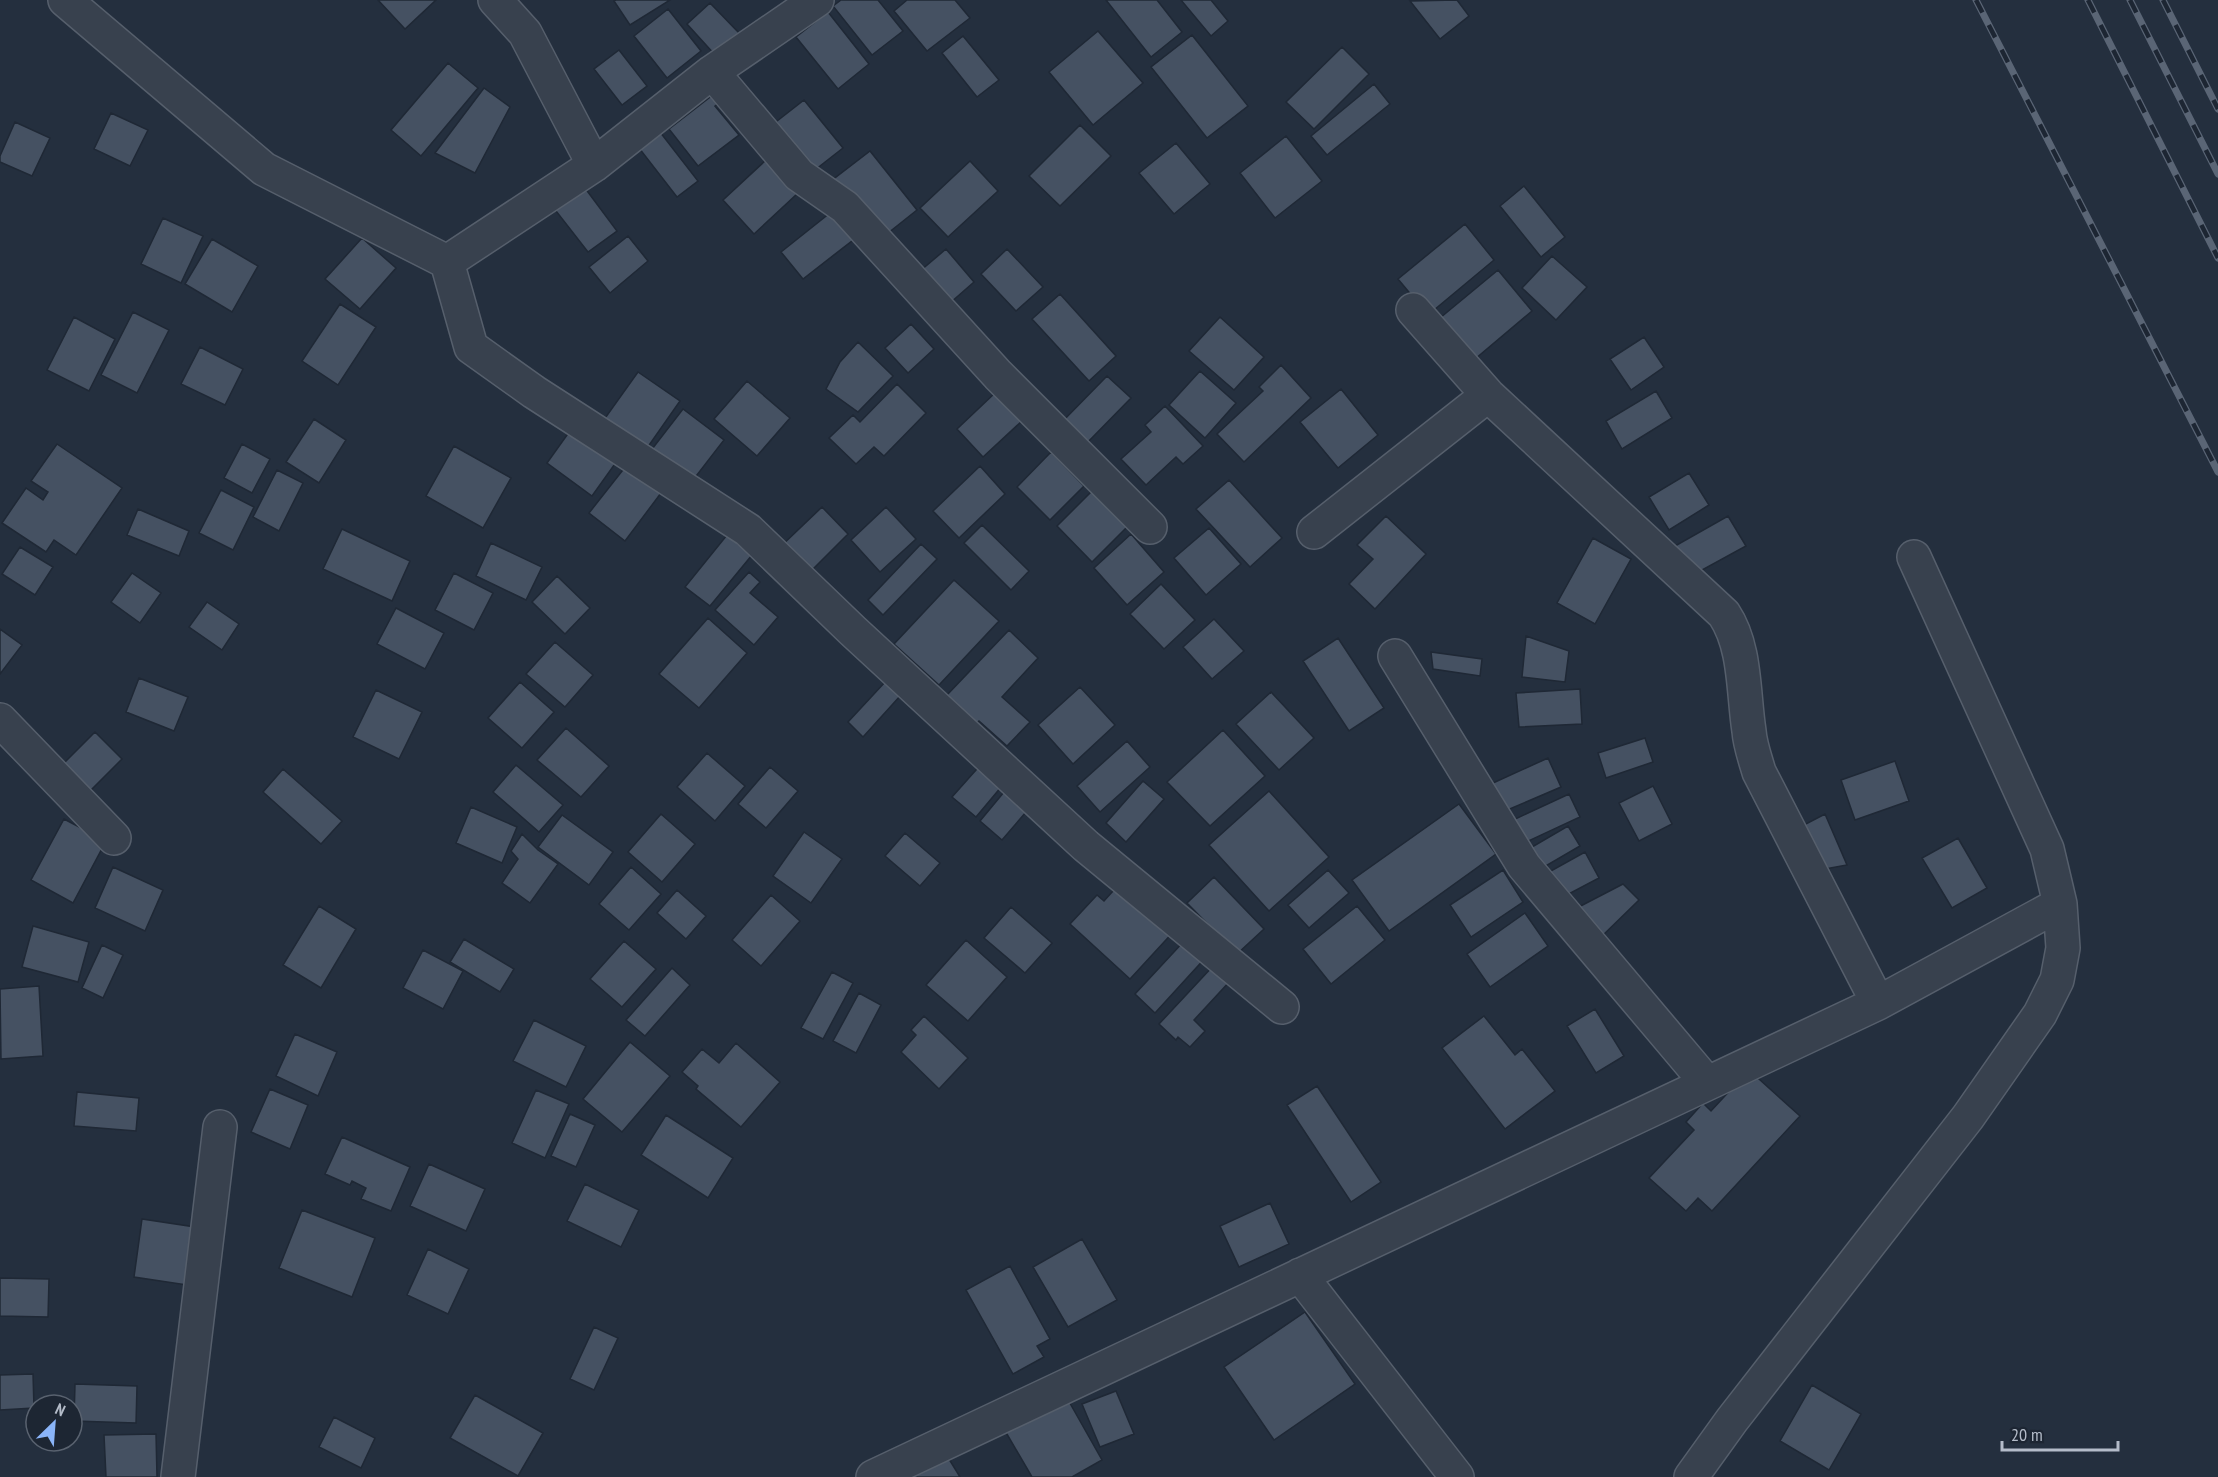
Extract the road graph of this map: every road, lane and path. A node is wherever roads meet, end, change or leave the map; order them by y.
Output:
1 (65, 0) edge
2 (495, 0) edge
3 (817, 0) edge
4 (712, 72) junction
5 (594, 165) junction
6 (447, 262) junction
7 (1413, 310) dead end
8 (1488, 395) junction
9 (1150, 528) dead end
10 (1314, 532) dead end
11 (1914, 556) dead end
12 (1395, 656) dead end
13 (0, 720) edge
14 (114, 838) dead end
15 (2060, 904) junction
16 (1878, 1003) junction
17 (1282, 1007) dead end
18 (1707, 1083) junction
19 (220, 1127) dead end
20 (1300, 1275) junction
21 (178, 1477) edge
22 (873, 1477) edge
23 (1457, 1477) edge
24 (1691, 1477) edge

1 - 6 street
2 - 5 street
3 - 4 street
4 - 5 street
4 - 9 street
5 - 6 street
6 - 17 street
7 - 8 street
8 - 10 street
8 - 16 street
11 - 15 street
12 - 18 street
13 - 14 street
15 - 16 street
15 - 24 street
16 - 18 street
18 - 20 street
19 - 21 street
20 - 22 street
20 - 23 street

